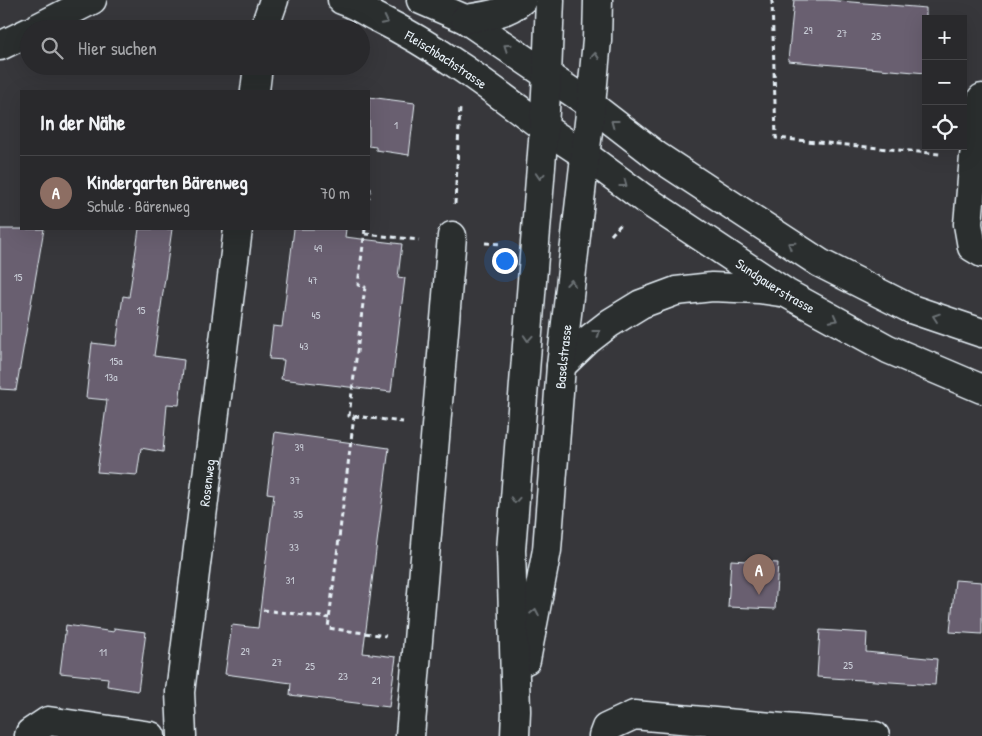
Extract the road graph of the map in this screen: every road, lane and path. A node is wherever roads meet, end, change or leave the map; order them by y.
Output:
1 (92, 0) edge
2 (274, 0) edge
3 (342, 0) edge
4 (420, 0) edge
5 (522, 0) edge
6 (550, 0) edge
7 (598, 0) edge
8 (772, 0) edge
9 (465, 19) junction
10 (53, 20) edge
11 (267, 20) edge
12 (20, 36) edge
13 (0, 46) edge
14 (463, 68) junction
15 (547, 74) junction
16 (257, 75) edge
17 (255, 90) edge
18 (982, 98) edge
19 (591, 105) junction
20 (544, 128) junction
21 (585, 155) junction
22 (974, 157) junction
23 (628, 216) dead end
24 (238, 230) edge
25 (365, 230) edge
26 (365, 234) junction
27 (609, 238) dead end
28 (452, 240) junction
29 (505, 244) dead end
30 (982, 253) edge
31 (786, 293) junction
32 (982, 333) edge
33 (561, 366) junction
34 (982, 389) edge
35 (354, 416) junction
36 (436, 426) junction
37 (263, 610) dead end
38 (329, 618) junction
39 (418, 640) junction
40 (516, 724) edge
41 (29, 736) edge
42 (151, 736) edge
43 (182, 736) edge
44 (410, 736) edge
45 (603, 736) edge
46 (875, 736) edge

1 - 10 main road
2 - 11 main road
3 -> 14 main road, Fleischbachstrasse
4 - 9 main road
5 - 9 main road
6 - 15 main road, Baselstrasse
19 -> 7 main road, Baselstrasse
8 - 22 path
15 -> 9 main road
12 - 13 main road
14 - 20 main road, Fleischbachstrasse
14 - 28 path
15 - 19 main road
15 - 20 main road, Baselstrasse
16 - 17 main road
18 - 22 main road
19 - 21 main road, Baselstrasse
32 -> 19 main road
20 - 21 main road, Fleischbachstrasse
20 -> 40 main road, Baselstrasse
21 -> 31 main road, Sundgauerstrasse
33 -> 21 main road, Baselstrasse
22 - 30 main road
23 - 27 path
24 - 43 main road, Rosenweg
25 - 26 path
26 - 28 path
26 - 35 path
28 - 29 path
28 - 36 main road
33 -> 31 main road
31 -> 34 main road, Sundgauerstrasse
40 -> 33 main road, Baselstrasse
35 - 36 path
35 - 38 path
36 - 39 main road
37 - 38 path
38 - 39 path
39 - 44 main road
41 - 42 main road
45 - 46 main road

